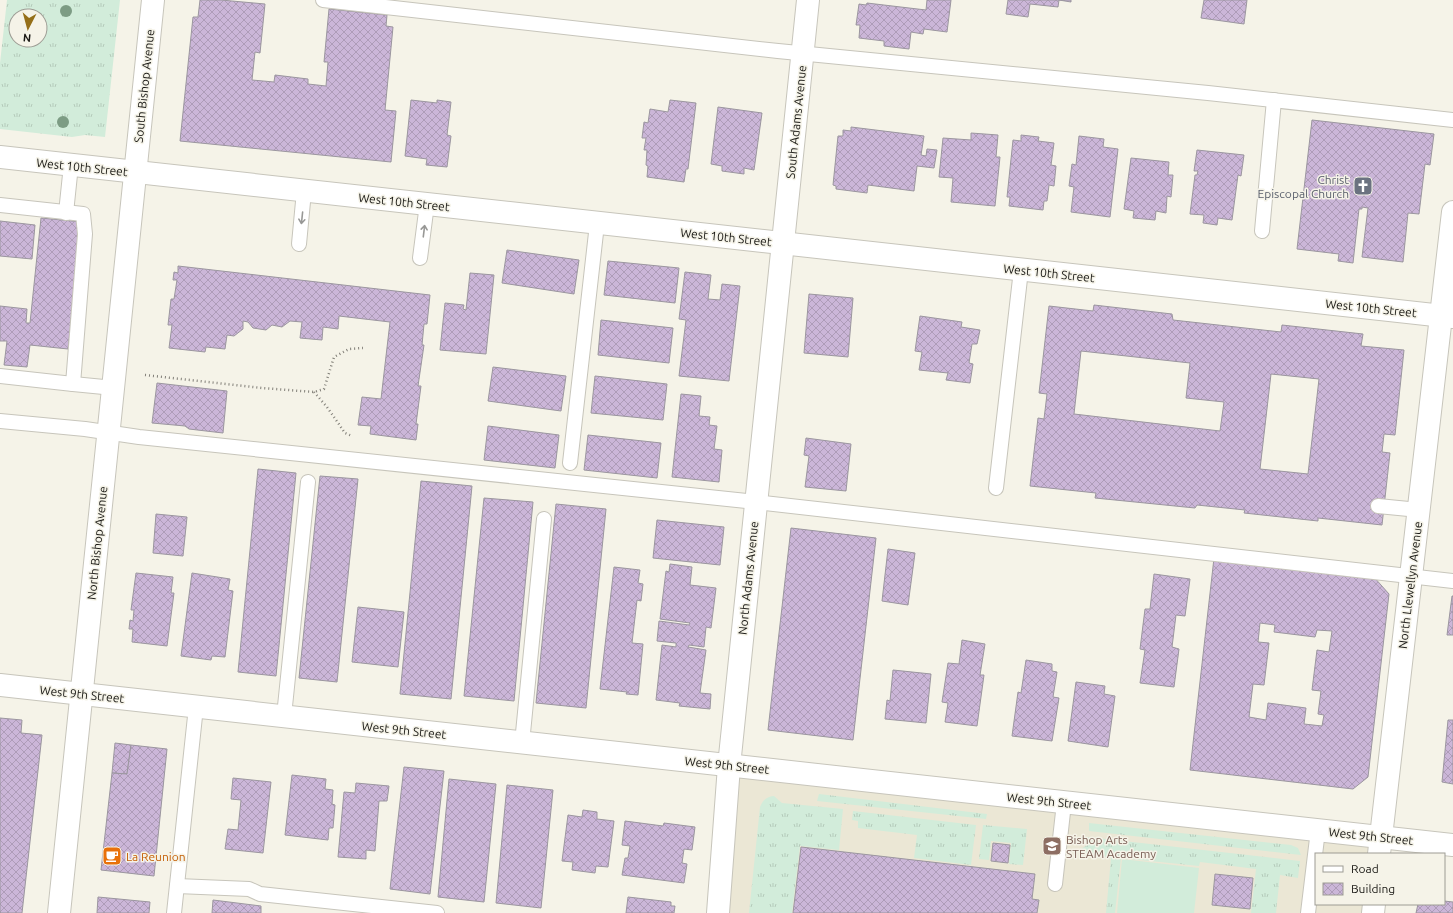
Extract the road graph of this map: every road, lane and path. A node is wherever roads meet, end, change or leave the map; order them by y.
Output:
1 (153, 0) edge
2 (324, 0) edge
3 (808, 0) edge
4 (803, 53) junction
5 (1274, 100) junction
6 (1453, 120) edge
7 (0, 158) edge
8 (71, 165) junction
9 (136, 172) junction
10 (304, 191) junction
11 (427, 204) junction
12 (0, 205) edge
13 (1453, 212) edge
14 (66, 213) junction
15 (597, 224) junction
16 (1262, 231) dead end
17 (783, 243) junction
18 (299, 244) dead end
19 (420, 258) dead end
20 (1021, 270) junction
21 (1447, 316) edge
22 (363, 348) dead end
23 (145, 375) dead end
24 (0, 376) edge
25 (73, 384) junction
26 (114, 388) junction
27 (314, 392) junction
28 (0, 421) edge
29 (109, 432) junction
30 (352, 436) dead end
31 (570, 463) dead end
32 (308, 482) dead end
33 (996, 488) dead end
34 (756, 502) junction
35 (1378, 506) dead end
36 (1419, 510) junction
37 (544, 519) dead end
38 (1411, 576) junction
39 (1453, 580) edge
40 (0, 685) edge
41 (81, 694) junction
42 (196, 707) junction
43 (284, 716) junction
44 (522, 743) junction
45 (729, 766) junction
46 (1064, 802) junction
47 (1318, 830) junction
48 (1380, 846) edge
49 (1453, 846) edge
50 (1315, 853) edge
51 (1315, 855) edge
52 (1055, 884) dead end
53 (177, 886) junction
54 (58, 913) edge
55 (174, 913) edge
56 (437, 913) edge
57 (718, 913) edge
58 (1308, 913) edge

1 - 9 street, South Bishop Avenue
2 - 4 lane
3 - 4 street, South Adams Avenue
4 - 5 lane
4 - 17 street, South Adams Avenue
5 - 6 lane
5 - 16 lane
7 - 8 street, West 10th Street
8 - 9 street, West 10th Street
8 - 14 lane
9 - 10 street, West 10th Street
9 - 26 street, North Bishop Avenue
10 - 11 street, West 10th Street
10 -> 18 lane
11 - 15 street, West 10th Street
19 -> 11 lane
12 - 14 lane
13 - 21 street, North Llewellyn Avenue
14 - 25 lane
15 - 17 street, West 10th Street
15 - 31 lane
17 - 20 street, West 10th Street
17 - 34 street, North Adams Avenue
20 - 21 street, West 10th Street
20 - 33 lane
21 - 36 street, North Llewellyn Avenue
22 - 27 path
23 - 27 path
24 - 25 lane
25 - 26 lane
26 - 29 street, North Bishop Avenue
27 - 30 path
28 - 29 lane
29 - 34 lane
29 - 41 street, North Bishop Avenue
32 - 43 lane
34 - 38 lane
34 - 45 street, North Adams Avenue
35 - 36 lane
36 - 38 street, North Llewellyn Avenue
37 - 44 lane
38 - 39 lane
38 - 48 street, North Llewellyn Avenue
40 - 41 street, West 9th Street
41 - 42 street, West 9th Street
41 - 54 street, North Bishop Avenue
42 - 43 street, West 9th Street
42 - 53 lane
43 - 44 street, West 9th Street
44 - 45 street, West 9th Street
45 - 46 street, West 9th Street
45 - 57 street, North Adams Avenue
46 - 47 street, West 9th Street
46 - 52 lane
47 - 48 street, West 9th Street
47 - 50 lane
48 - 49 street, West 9th Street
51 - 58 lane
53 - 55 lane
53 - 56 lane

